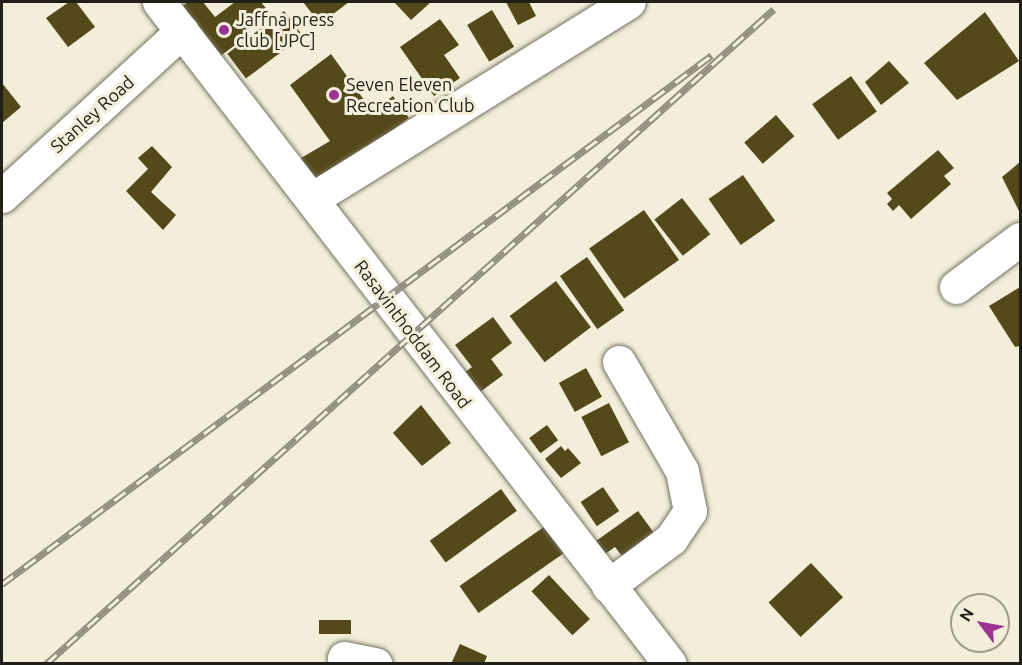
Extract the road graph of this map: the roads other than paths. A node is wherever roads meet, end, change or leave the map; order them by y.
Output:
1 (159, 2) edge
2 (629, 2) edge
3 (182, 31) junction
4 (2, 196) edge
5 (312, 198) junction
6 (1020, 239) edge
7 (956, 287) dead end
8 (620, 362) dead end
9 (608, 586) junction
10 (670, 663) edge

1 - 3 street, Rasavinthoddam Road
2 - 5 street
3 - 4 street, Stanley Road
3 - 5 street, Rasavinthoddam Road
5 - 9 street, Rasavinthoddam Road
6 - 7 street
8 - 9 street
9 - 10 street, Rasavinthoddam Road

